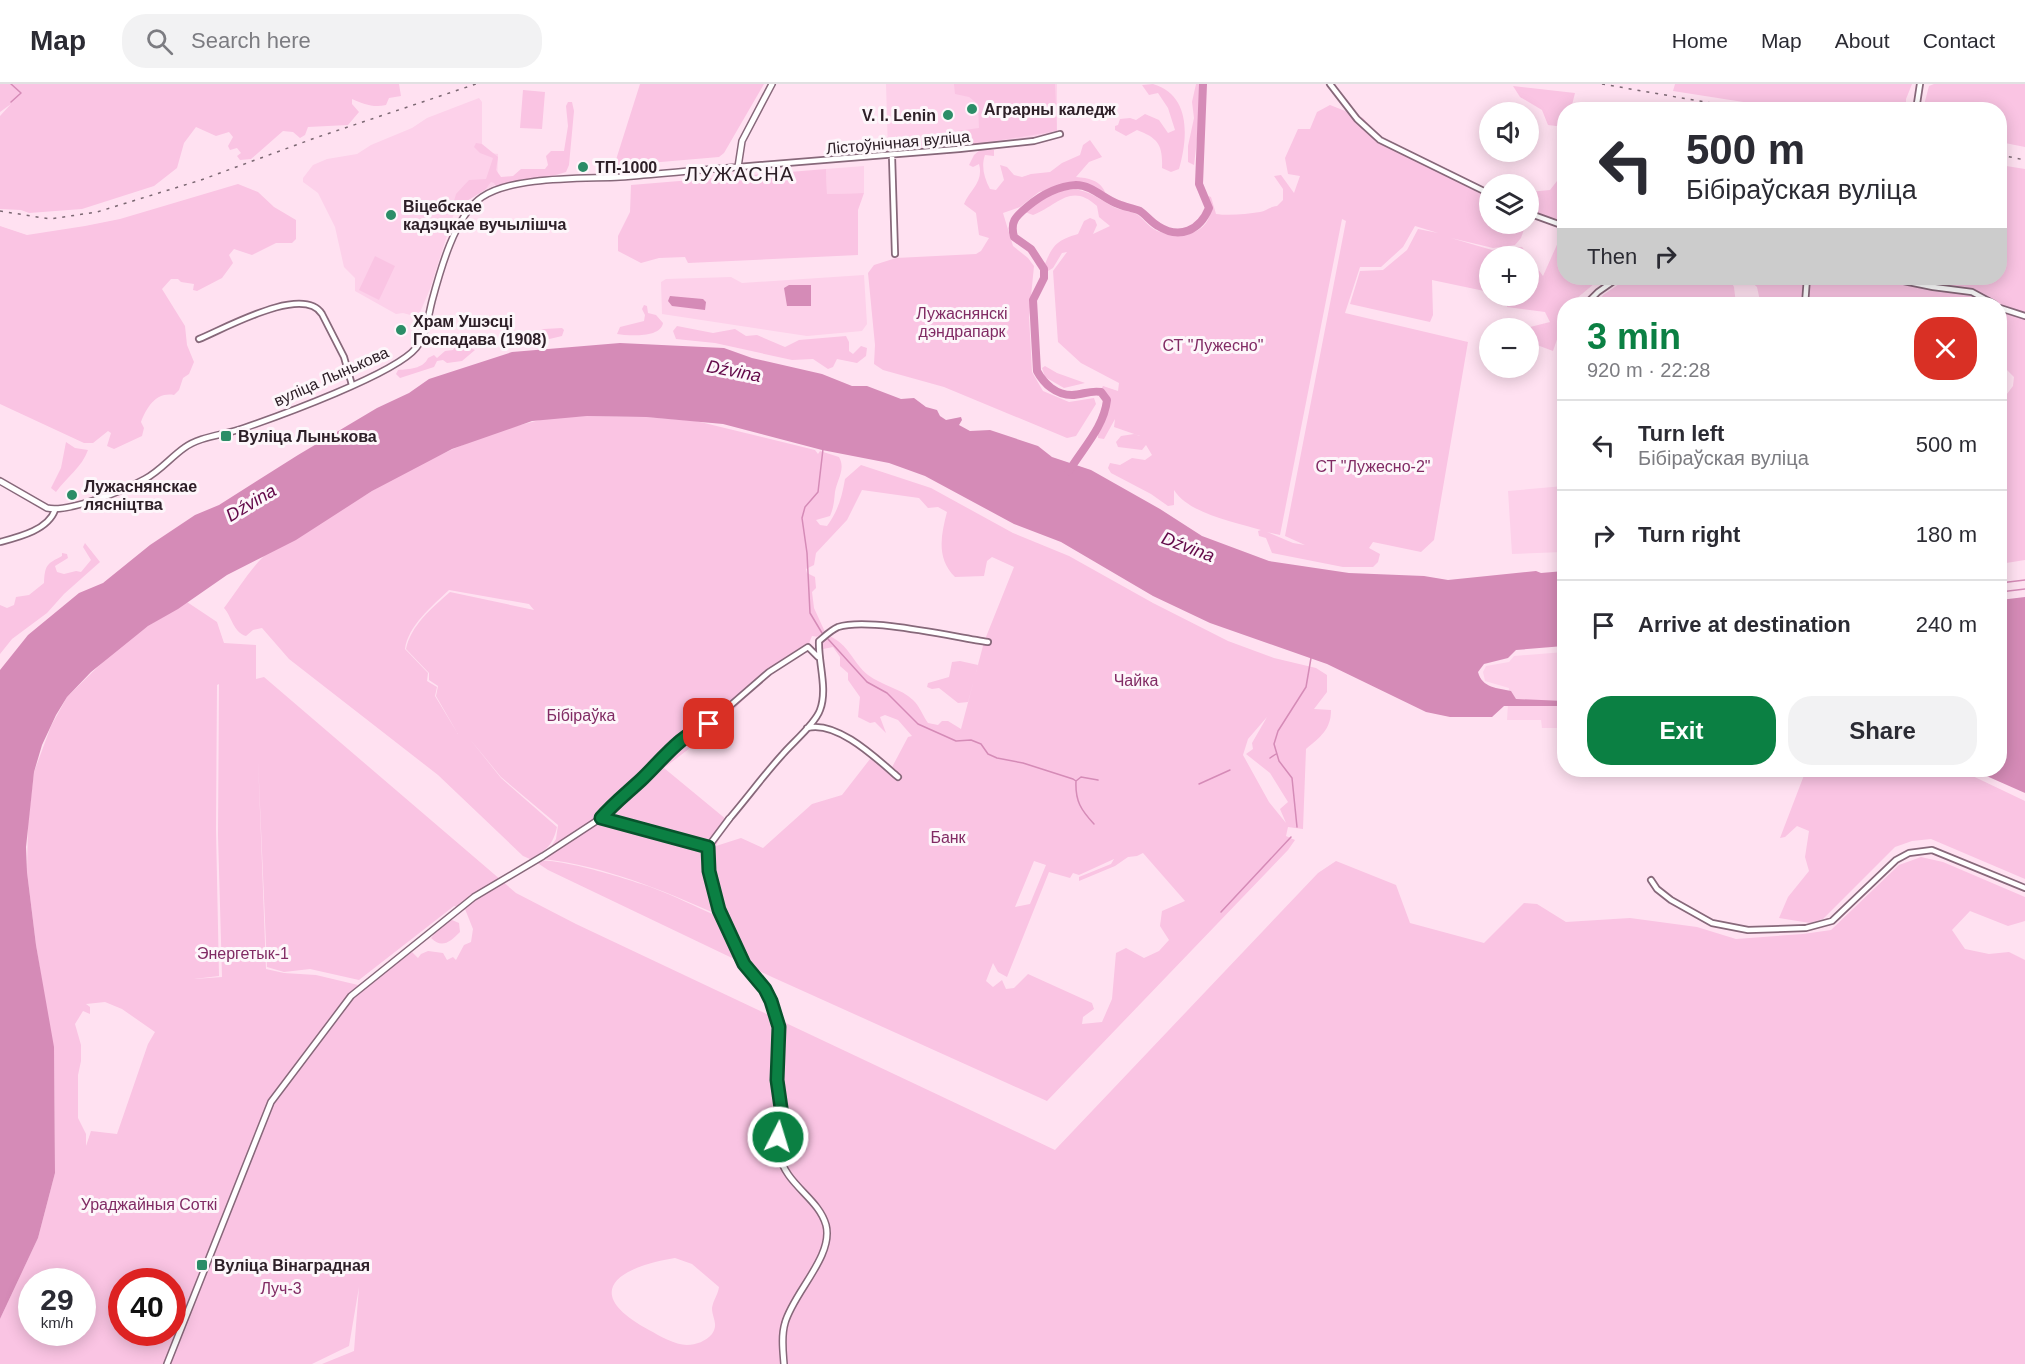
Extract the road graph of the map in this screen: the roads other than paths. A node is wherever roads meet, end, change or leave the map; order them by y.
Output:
1 (772, 84) edge
2 (1330, 84) edge
3 (1920, 84) edge
4 (1917, 102) edge
5 (1060, 134) dead end
6 (892, 156) junction
7 (738, 167) junction
8 (1479, 190) edge
9 (1539, 217) edge
10 (1557, 223) edge
11 (895, 254) dead end
12 (1608, 285) edge
13 (1923, 285) edge
14 (1593, 297) edge
15 (1981, 297) edge
16 (2007, 310) edge
17 (2025, 316) edge
18 (199, 339) dead end
19 (352, 385) junction
20 (0, 481) edge
21 (56, 510) junction
22 (0, 542) edge
23 (819, 641) junction
24 (988, 642) dead end
25 (808, 647) junction
26 (818, 657) junction
27 (805, 729) junction
28 (898, 777) dead end
29 (601, 818) junction
30 (729, 819) joint
31 (708, 847) junction
32 (1651, 880) dead end
33 (2025, 888) edge
34 (166, 1364) edge
35 (784, 1364) edge

1 - 7 street
2 - 8 street
3 - 4 street
5 - 6 street, Лістоўнічная вуліца
6 - 7 street, Лістоўнічная вуліца
6 - 11 street
7 - 19 street, вуліца Лынькова
9 - 10 street
12 - 14 street
13 - 15 street
16 - 17 street
18 - 19 street
19 - 21 street, вуліца Лынькова
20 - 21 street
21 - 22 street
23 - 24 street
23 - 25 street
23 - 26 street
25 - 26 street
25 - 29 street
26 - 27 street
27 - 28 street
27 - 30 street
29 - 31 street
29 - 34 street
30 - 31 street
31 - 35 street
32 - 33 street

